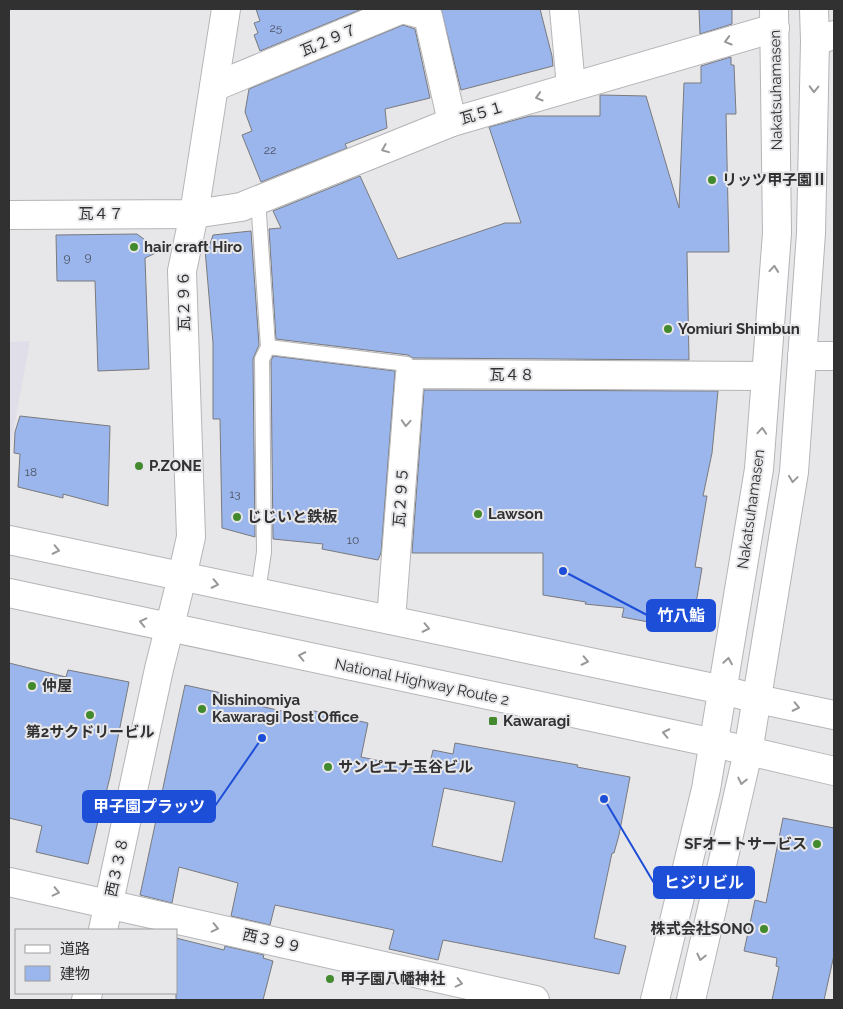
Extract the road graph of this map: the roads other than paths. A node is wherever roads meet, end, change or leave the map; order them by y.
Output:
1 (226, 9) edge
2 (564, 9) edge
3 (814, 9) edge
4 (386, 12) edge
5 (775, 18) edge
6 (825, 38) edge
7 (214, 87) junction
8 (571, 87) junction
9 (452, 122) junction
10 (258, 199) junction
11 (194, 214) junction
12 (9, 215) edge
13 (268, 347) junction
14 (802, 356) junction
15 (834, 356) edge
16 (410, 374) junction
17 (766, 376) junction
18 (9, 540) edge
19 (182, 577) junction
20 (258, 592) junction
21 (9, 593) edge
22 (391, 620) junction
23 (169, 628) junction
24 (723, 690) junction
25 (757, 699) junction
26 (834, 715) edge
27 (714, 743) junction
28 (748, 752) junction
29 (834, 771) edge
30 (9, 882) edge
31 (106, 917) edge
32 (168, 929) edge
33 (178, 931) edge
34 (535, 1000) edge
35 (655, 1000) edge
36 (691, 1000) edge

1 - 7 main road, 瓦２９６
2 - 8 main road
3 - 6 main road
4 - 7 main road, 瓦２９７
4 - 9 main road, 瓦２９７
5 -> 8 main road, 瓦５１
17 -> 5 main road, Nakatsuhamasen
6 -> 14 main road
7 - 11 main road, 瓦２９６
8 -> 9 main road, 瓦５１
9 -> 10 main road, 瓦５１
10 - 11 main road, 瓦５１
10 - 13 lane
11 - 12 main road, 瓦４７
11 - 19 main road, 瓦２９６
13 - 16 lane
13 - 20 lane
14 - 15 main road
14 -> 25 main road
16 - 17 main road, 瓦４８
16 -> 22 main road, 瓦２９５
24 -> 17 main road, Nakatsuhamasen
18 -> 19 main road
19 -> 20 main road
19 - 23 main road, 西３３８
20 - 22 main road
23 -> 21 main road, National Highway Route 2
22 -> 24 main road
27 -> 23 main road, National Highway Route 2
23 - 31 main road, 西３３８
24 - 25 main road
24 - 27 main road, Nakatsuhamasen
25 -> 26 main road
25 - 28 main road
27 - 28 main road, National Highway Route 2
27 - 35 main road, Nakatsuhamasen
28 - 29 main road, National Highway Route 2
28 -> 36 main road
30 -> 31 main road, 西３９９
31 -> 32 main road, 西３９９
33 -> 34 main road, 西３９９

